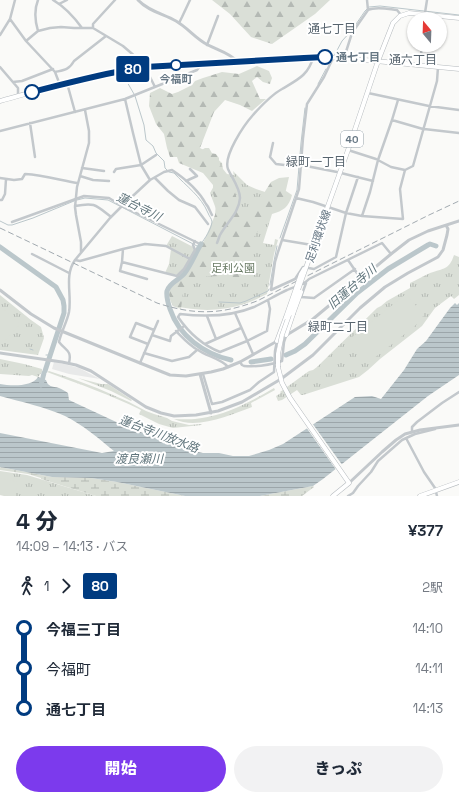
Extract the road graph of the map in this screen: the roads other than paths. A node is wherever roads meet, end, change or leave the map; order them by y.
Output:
1 (15, 0) edge
2 (38, 0) edge
3 (53, 0) edge
4 (67, 0) edge
5 (115, 0) edge
6 (138, 0) edge
7 (190, 0) edge
8 (367, 0) edge
9 (427, 0) edge
10 (59, 4) junction
11 (368, 10) junction
12 (426, 12) edge
13 (407, 14) edge
14 (402, 15) junction
15 (218, 16) dead end
16 (447, 18) edge
17 (459, 18) edge
18 (10, 19) junction
19 (179, 23) junction
20 (94, 28) junction
21 (82, 29) junction
22 (38, 31) junction
23 (0, 35) edge
24 (106, 36) junction
25 (26, 41) junction
26 (207, 45) junction
27 (421, 52) edge
28 (313, 57) junction
29 (334, 57) junction
30 (344, 58) junction
31 (378, 61) junction
32 (238, 62) junction
33 (202, 64) junction
34 (420, 66) junction
35 (0, 67) edge
36 (145, 67) junction
37 (438, 67) junction
38 (53, 69) junction
39 (459, 69) edge
40 (55, 72) junction
41 (13, 82) junction
42 (67, 83) junction
43 (60, 85) junction
44 (155, 86) junction
45 (368, 94) junction
46 (18, 96) junction
47 (125, 99) junction
48 (398, 100) junction
49 (0, 101) edge
50 (430, 106) junction
51 (85, 110) junction
52 (459, 110) edge
53 (75, 112) junction
54 (392, 120) junction
55 (30, 123) junction
56 (423, 129) junction
57 (0, 131) edge
58 (459, 133) edge
59 (273, 143) dead end
60 (348, 150) junction
61 (156, 155) dead end
62 (35, 157) dead end
63 (378, 160) junction
64 (141, 165) junction
65 (300, 166) junction
66 (82, 168) junction
67 (190, 169) dead end
68 (405, 170) junction
69 (104, 171) dead end
70 (114, 172) dead end
71 (340, 173) junction
72 (80, 176) junction
73 (358, 177) junction
74 (0, 178) edge
75 (155, 178) junction
76 (6, 179) junction
77 (150, 180) junction
78 (109, 181) dead end
79 (186, 181) junction
80 (373, 181) junction
81 (77, 183) junction
82 (296, 198) junction
83 (76, 199) junction
84 (0, 200) edge
85 (76, 206) junction
86 (122, 206) junction
87 (328, 207) junction
88 (346, 214) junction
89 (212, 215) dead end
90 (362, 216) junction
91 (111, 217) junction
92 (459, 220) edge
93 (12, 222) dead end
94 (208, 224) dead end
95 (446, 225) junction
96 (282, 240) junction
97 (195, 241) junction
98 (198, 243) dead end
99 (217, 243) dead end
100 (312, 245) dead end
101 (123, 249) junction
102 (81, 252) junction
103 (32, 254) dead end
104 (391, 254) junction
105 (190, 259) junction
106 (75, 260) junction
107 (348, 260) junction
108 (122, 262) junction
109 (308, 263) junction
110 (355, 269) junction
111 (69, 273) junction
112 (147, 279) dead end
113 (361, 279) junction
114 (306, 282) junction
115 (0, 290) edge
116 (268, 300) junction
117 (235, 313) junction
118 (207, 316) junction
119 (158, 321) dead end
120 (183, 326) junction
121 (241, 328) junction
122 (154, 330) junction
123 (62, 331) junction
124 (177, 331) junction
125 (152, 335) junction
126 (286, 335) junction
127 (216, 339) junction
128 (247, 341) junction
129 (277, 341) junction
130 (148, 344) junction
131 (204, 344) junction
132 (197, 350) junction
133 (0, 353) edge
134 (144, 353) junction
135 (253, 354) junction
136 (240, 362) junction
137 (69, 363) junction
138 (140, 363) junction
139 (274, 364) junction
140 (228, 368) junction
141 (202, 374) junction
142 (282, 381) junction
143 (459, 392) edge
144 (211, 413) junction
145 (459, 425) edge
146 (443, 426) junction
147 (412, 432) junction
148 (406, 438) junction
149 (459, 482) edge
150 (349, 483) junction
151 (436, 490) junction
152 (353, 493) junction
153 (333, 496) edge
154 (348, 496) edge
155 (355, 496) edge
156 (420, 496) edge
157 (437, 496) edge

1 - 18 street
2 - 22 street
3 - 10 street
4 - 10 street
5 - 20 street
6 - 19 street
7 - 19 street
8 - 11 street
9 - 12 street
10 - 21 street
11 - 14 street
11 - 30 street
13 - 14 main road
14 - 31 main road, 足利環状線 / 40
15 - 26 street
16 - 17 main road
18 - 23 street
18 - 25 street
19 - 26 street
20 - 21 street
20 - 24 street
21 - 22 street
22 - 25 street
24 - 36 street
24 - 40 street
25 - 38 street
26 - 32 street
27 - 34 street
28 - 29 main road
28 - 32 main road
28 - 99 street
29 - 30 main road
29 - 65 street
30 - 31 main road
31 - 34 main road
31 - 45 main road, 足利環状線 / 40
32 - 33 main road
33 - 36 main road
33 - 44 street
34 - 37 main road
35 - 41 street
36 - 42 main road
36 - 44 street
37 - 39 main road
37 - 50 street
38 - 40 street
38 - 41 street
40 - 43 street
41 - 46 street
42 - 43 main road
42 - 53 street
43 - 46 main road
44 - 47 street
45 - 48 street
45 - 60 main road, 足利環状線 / 40
46 - 49 main road
47 - 51 street
47 - 64 street
48 - 50 street
48 - 54 street
50 - 52 street
50 - 56 street
51 - 53 street
51 - 66 street
53 - 55 street
54 - 56 street
54 - 63 street
55 - 57 street
55 - 62 street
56 - 58 street
56 - 68 street
59 - 65 street
60 - 63 street
60 - 71 main road, 足利環状線 / 40
61 - 64 street
63 - 68 street
63 - 80 street
64 - 70 street
64 - 77 street
65 - 71 street
65 - 82 street
66 - 69 street
66 - 72 street
67 - 79 street
68 - 90 street
71 - 73 street
71 - 87 main road, 足利環状線 / 40
72 - 78 street
72 - 81 street
73 - 80 street
73 - 88 street
74 - 76 street
75 - 77 street
75 - 79 street
75 - 94 street
76 - 81 street
76 - 84 street
77 - 86 street
79 - 89 street
80 - 90 street
81 - 83 street
82 - 87 street
82 - 96 street
83 - 85 street
83 - 86 street
83 - 93 street
85 - 91 street
85 - 102 street
86 - 91 street
86 - 97 street
87 - 88 street
87 - 109 main road, 足利環状線 / 40, bridge
88 - 90 street
88 - 96 street
91 - 102 street
92 - 95 street
95 - 104 street
95 - 142 street
96 - 100 street
97 - 98 street
97 - 105 street
101 - 105 street
101 - 106 street
101 - 108 street
102 - 106 street
103 - 111 street
104 - 107 street
104 - 113 street
105 - 108 street
106 - 111 street
107 - 110 street
107 - 114 street
108 - 112 street
109 - 126 main road, bridge
109 - 129 main road, bridge
109 - 142 main road, 足利環状線 / 40, bridge
110 - 113 street
110 - 114 street
111 - 123 street
113 - 126 street
114 - 116 street
115 - 123 street
116 - 117 street
116 - 128 street
117 - 118 street
117 - 121 street
118 - 120 street
118 - 127 street
119 - 122 street
120 - 124 street
120 - 131 street
121 - 127 street
121 - 128 street
122 - 125 street
122 - 130 street
123 - 137 street
123 - 138 street
124 - 125 street
124 - 132 street
125 - 130 street
126 - 129 street
126 - 139 street
127 - 131 street
128 - 131 street
128 - 135 street
129 - 135 street
129 - 139 street
130 - 134 street
132 - 134 street
132 - 140 street
133 - 137 street
134 - 138 street
135 - 136 street
136 - 139 street
136 - 140 street
137 - 144 street
138 - 141 street
139 - 141 street
140 - 141 street
141 - 144 street
142 - 144 street
142 - 150 main road, 足利環状線 / 40
143 - 147 street
145 - 146 street
146 - 147 street
146 - 148 street
147 - 150 street
148 - 151 street
148 - 152 street
149 - 151 main road
150 - 153 main road
151 - 156 main road
151 - 157 street
152 - 154 street
152 - 155 street

